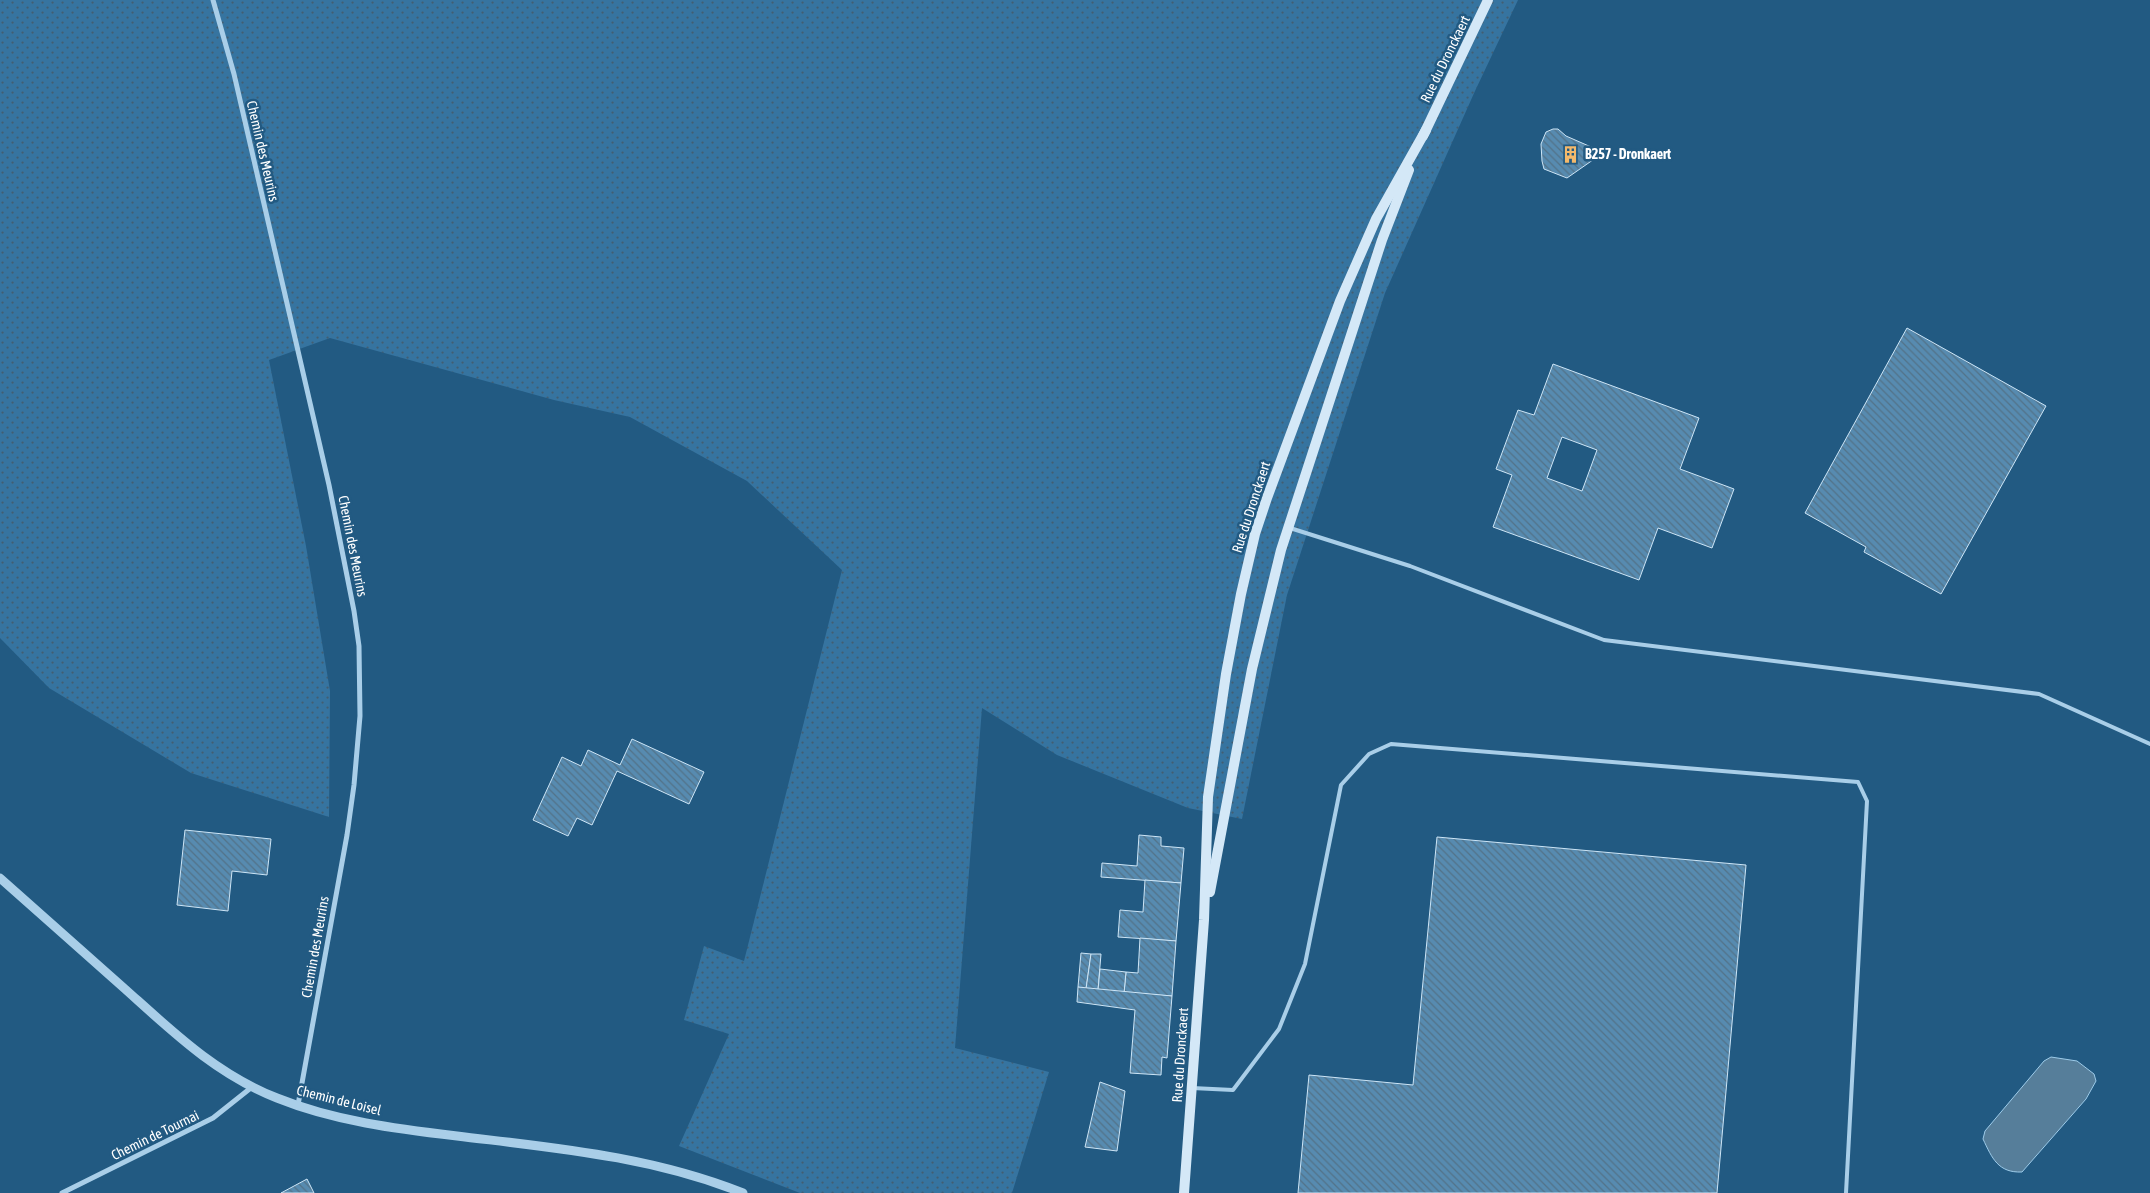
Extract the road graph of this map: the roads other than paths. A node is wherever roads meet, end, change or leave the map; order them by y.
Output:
1 (213, 0) edge
2 (1488, 0) edge
3 (1426, 130) junction
4 (1288, 528) junction
5 (2150, 744) edge
6 (0, 878) edge
7 (1204, 920) junction
8 (252, 1087) junction
9 (1192, 1088) junction
10 (298, 1105) junction
11 (62, 1193) edge
12 (743, 1193) edge
13 (1184, 1193) edge
14 (1846, 1193) edge

1 - 10 street, Chemin des Meurins
2 - 3 main road, Rue du Dronckaert
3 - 4 main road, Rue du Dronckaert
3 - 7 main road, Rue du Dronckaert
4 - 5 lane
4 - 7 main road, Rue du Dronckaert
6 - 8 street, Chemin de Loisel
7 - 9 main road, Rue du Dronckaert
8 - 10 street, Chemin de Loisel
8 - 11 street, Chemin de Tournai
9 - 13 main road, Rue du Dronckaert
9 - 14 lane
10 - 12 street, Chemin de Loisel

